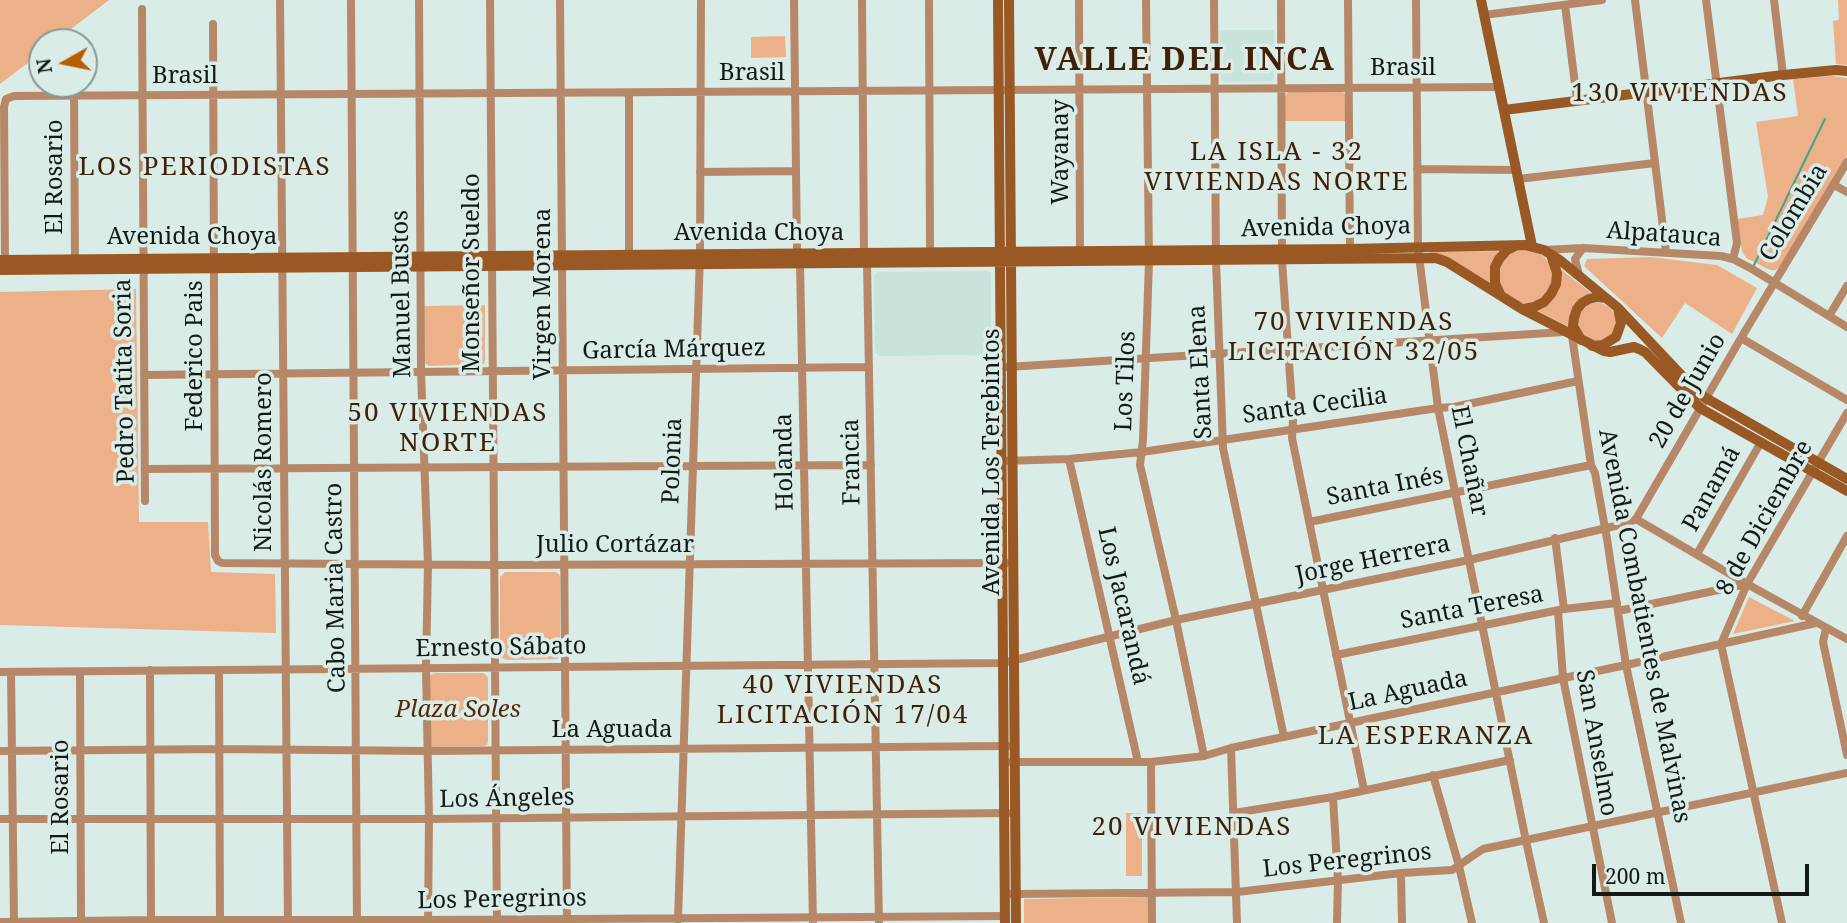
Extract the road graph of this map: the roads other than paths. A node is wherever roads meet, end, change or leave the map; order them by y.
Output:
1 (280, 0) edge
2 (351, 0) edge
3 (419, 0) edge
4 (490, 0) edge
5 (560, 0) edge
6 (701, 0) edge
7 (794, 0) edge
8 (862, 0) edge
9 (929, 0) edge
10 (998, 0) edge
11 (1009, 0) edge
12 (1080, 0) edge
13 (1146, 0) edge
14 (1214, 0) edge
15 (1281, 0) edge
16 (1348, 0) edge
17 (1416, 0) edge
18 (1481, 0) edge
19 (1602, 0) edge
20 (1635, 0) edge
21 (1706, 0) edge
22 (1774, 0) edge
23 (1564, 5) junction
24 (142, 9) dead end
25 (1484, 15) junction
26 (213, 24) dead end
27 (1847, 71) edge
28 (1783, 75) junction
29 (1716, 83) junction
30 (1282, 87) junction
31 (1349, 87) junction
32 (1416, 87) junction
33 (1499, 87) junction
34 (1147, 88) junction
35 (1215, 88) junction
36 (1079, 89) junction
37 (929, 90) junction
38 (1004, 90) junction
39 (863, 91) junction
40 (700, 92) junction
41 (795, 92) junction
42 (1646, 92) junction
43 (561, 93) junction
44 (629, 93) junction
45 (419, 94) junction
46 (490, 94) junction
47 (281, 95) junction
48 (352, 95) junction
49 (28, 96) edge
50 (98, 96) edge
51 (142, 96) junction
52 (214, 96) junction
53 (74, 98) edge
54 (1577, 100) junction
55 (1504, 110) junction
56 (1847, 162) edge
57 (1655, 163) junction
58 (1417, 169) junction
59 (796, 171) junction
60 (700, 172) junction
61 (1517, 174) junction
62 (1834, 185) junction
63 (1847, 192) edge
64 (1518, 245) junction
65 (1532, 246) junction
66 (1583, 248) junction
67 (930, 252) junction
68 (1666, 252) junction
69 (1419, 253) junction
70 (1548, 253) junction
71 (1283, 254) junction
72 (1350, 254) junction
73 (629, 255) junction
74 (1215, 255) junction
75 (1080, 256) junction
76 (1148, 256) junction
77 (1006, 257) junction
78 (798, 258) junction
79 (865, 258) junction
80 (699, 259) junction
81 (1733, 259) junction
82 (491, 260) junction
83 (562, 260) junction
84 (421, 261) junction
85 (282, 262) junction
86 (353, 262) junction
87 (214, 263) junction
88 (75, 264) junction
89 (143, 264) junction
90 (2, 265) edge
91 (1578, 275) junction
92 (1774, 283) junction
93 (1847, 286) edge
94 (1501, 296) junction
95 (1606, 298) junction
96 (1617, 307) junction
97 (1522, 309) junction
98 (1829, 316) junction
99 (1847, 327) edge
100 (1577, 338) junction
101 (1741, 338) junction
102 (1429, 341) junction
103 (1288, 349) junction
104 (1219, 353) junction
105 (1146, 359) junction
106 (869, 367) junction
107 (1006, 367) junction
108 (802, 368) junction
109 (695, 369) junction
110 (563, 370) junction
111 (492, 371) junction
112 (353, 372) junction
113 (421, 372) junction
114 (215, 373) junction
115 (283, 373) junction
116 (144, 374) junction
117 (1578, 381) junction
118 (1847, 400) edge
119 (1703, 403) junction
120 (1438, 408) junction
121 (1847, 413) edge
122 (1293, 430) junction
123 (1223, 439) junction
124 (1760, 442) junction
125 (1142, 452) junction
126 (1069, 459) junction
127 (1007, 461) junction
128 (805, 465) junction
129 (871, 465) junction
130 (1591, 465) junction
131 (692, 466) junction
132 (1814, 466) junction
133 (493, 467) junction
134 (564, 467) junction
135 (215, 468) junction
136 (354, 468) junction
137 (425, 468) junction
138 (145, 469) junction
139 (283, 469) junction
140 (1847, 479) edge
141 (1847, 491) edge
142 (1455, 493) junction
143 (145, 501) dead end
144 (1636, 519) junction
145 (1309, 522) junction
146 (1604, 529) junction
147 (1847, 536) edge
148 (1555, 538) junction
149 (1697, 554) junction
150 (1469, 560) junction
151 (218, 561) joint
152 (355, 563) junction
153 (1008, 563) junction
154 (285, 564) junction
155 (428, 564) junction
156 (689, 564) junction
157 (807, 564) junction
158 (873, 564) junction
159 (494, 565) junction
160 (565, 565) junction
161 (1747, 584) junction
162 (1323, 591) junction
163 (1256, 604) junction
164 (1617, 607) junction
165 (1561, 610) junction
166 (1802, 616) junction
167 (1176, 620) junction
168 (1816, 623) junction
169 (1482, 625) junction
170 (1826, 628) junction
171 (1110, 637) junction
172 (1847, 639) edge
173 (1721, 644) junction
174 (1336, 655) junction
175 (1009, 661) junction
176 (875, 663) junction
177 (809, 664) junction
178 (686, 665) junction
179 (1626, 665) junction
180 (565, 666) junction
181 (495, 667) junction
182 (426, 669) junction
183 (150, 670) junction
184 (287, 670) junction
185 (356, 670) junction
186 (80, 671) junction
187 (219, 671) junction
188 (0, 672) edge
189 (11, 672) junction
190 (1563, 678) junction
191 (1496, 693) junction
192 (1350, 723) junction
193 (1284, 737) junction
194 (1009, 746) junction
195 (877, 747) junction
196 (683, 748) junction
197 (810, 748) junction
198 (1231, 748) junction
199 (150, 749) junction
200 (220, 749) junction
201 (287, 749) junction
202 (356, 749) junction
203 (566, 749) junction
204 (12, 750) junction
205 (496, 750) junction
206 (0, 751) edge
207 (80, 751) junction
208 (426, 751) junction
209 (1847, 755) edge
210 (1204, 756) junction
211 (1510, 760) junction
212 (1009, 762) junction
213 (1138, 762) junction
214 (1152, 762) junction
215 (1847, 773) edge
216 (1433, 775) junction
217 (1364, 790) junction
218 (1754, 792) junction
219 (1333, 797) junction
220 (1010, 813) junction
221 (1234, 813) junction
222 (1658, 813) junction
223 (878, 814) junction
224 (811, 815) junction
225 (681, 816) junction
226 (566, 817) junction
227 (496, 818) junction
228 (0, 819) edge
229 (12, 819) junction
230 (81, 819) junction
231 (152, 819) junction
232 (221, 819) junction
233 (288, 819) junction
234 (357, 819) junction
235 (429, 819) junction
236 (1592, 827) junction
237 (1526, 841) junction
238 (1459, 866) junction
239 (1401, 873) junction
240 (1338, 880) junction
241 (1237, 892) junction
242 (1152, 893) junction
243 (1010, 894) junction
244 (1005, 919) edge
245 (678, 920) edge
246 (813, 920) edge
247 (879, 920) edge
248 (151, 921) edge
249 (220, 921) edge
250 (357, 921) edge
251 (428, 921) edge
252 (497, 921) edge
253 (567, 921) edge
254 (0, 922) edge
255 (14, 922) edge
256 (81, 922) edge
257 (288, 922) edge
258 (1016, 923) edge
259 (1152, 923) edge
260 (1237, 923) edge
261 (1337, 923) edge
262 (1402, 923) edge
263 (1472, 923) edge
264 (1544, 923) edge
265 (1612, 923) edge
266 (1681, 923) edge
267 (1782, 923) edge

1 - 47 street, Nicolás Romero
2 - 48 street, Cabo Maria Castro
3 - 45 street, Manuel Bustos
4 - 46 street, Monseñor Sueldo
5 - 43 street, Virgen Morena
6 - 40 street, Polonia
7 - 41 street, Holanda
8 - 39 street, Francia
9 - 37 street
10 - 38 main road, Avenida Los Terebintos
11 - 38 main road, Avenida Los Terebintos
12 - 36 street, Wayanay
13 - 34 street, Los Tilos
14 - 35 street, Santa Elena
15 - 30 street
16 - 31 street
17 - 32 street, El Chañar
18 - 25 main road
19 - 23 street
20 - 42 street
21 - 29 street
22 - 28 street
23 - 25 street
23 - 54 street
24 - 51 street, Pedro Tatita Soria
25 - 33 main road
26 - 52 street, Federico Pais
27 - 28 main road
28 - 29 main road
29 - 42 main road
29 - 81 street
30 - 31 street, Brasil
30 - 35 street, Brasil
30 - 71 street
31 - 32 street, Brasil
31 - 72 street
32 - 33 street, Brasil
32 - 58 street, El Chañar
33 - 55 main road
34 - 35 street, Brasil
34 - 36 street, Brasil
34 - 76 street, Los Tilos
35 - 74 street, Santa Elena
36 - 38 street, Brasil
36 - 75 street, Wayanay
37 - 38 street, Brasil
37 - 39 street, Brasil
37 - 67 street
38 - 77 main road, Avenida Los Terebintos
39 - 41 street, Brasil
39 - 79 street, Francia
40 - 41 street, Brasil
40 - 44 street, Brasil
40 - 60 street, Polonia
41 - 59 street, Holanda
42 - 54 main road
42 - 57 street
43 - 44 street, Brasil
43 - 46 street, Brasil
43 - 83 street, Virgen Morena
44 - 73 street
45 - 46 street, Brasil
45 - 48 street, Brasil
45 - 84 street, Manuel Bustos
46 - 82 street, Monseñor Sueldo
47 - 48 street, Brasil
47 - 52 street, Brasil
47 - 85 street, Nicolás Romero
48 - 86 street, Cabo Maria Castro
49 - 90 street, Brasil
50 - 51 street, Brasil
51 - 52 street, Brasil
51 - 89 street, Pedro Tatita Soria
52 - 87 street, Federico Pais
53 - 88 street, El Rosario
54 - 55 main road
55 - 61 main road
56 - 62 street, Colombia
57 - 61 street
57 - 68 street
58 - 61 street
58 - 69 street, El Chañar
59 - 60 street
59 - 78 street, Holanda
60 - 80 street, Polonia
61 - 65 main road
62 - 63 street
62 - 92 street, Colombia
64 - 65 main road
64 - 69 main road, Avenida Choya
64 - 94 main road
65 - 70 main road
66 - 68 street, Alpatauca
66 - 70 street, Alpatauca
66 - 91 street
67 - 77 main road, Avenida Choya
67 - 79 main road, Avenida Choya
68 - 81 street, Alpatauca
69 - 72 main road, Avenida Choya
69 - 94 main road, Avenida Choya
69 - 102 street, El Chañar
70 - 91 main road
70 - 97 main road
71 - 72 main road, Avenida Choya
71 - 74 main road, Avenida Choya
71 - 103 street
73 - 80 main road, Avenida Choya
73 - 83 main road, Avenida Choya
74 - 76 main road, Avenida Choya
74 - 104 street, Santa Elena
75 - 76 main road, Avenida Choya
75 - 77 main road, Avenida Choya
76 - 105 street, Los Tilos
77 - 79 main road, Avenida Choya
77 - 107 main road, Avenida Los Terebintos
78 - 79 main road, Avenida Choya
78 - 80 main road, Avenida Choya
78 - 108 street, Holanda
79 - 106 street, Francia
80 - 83 main road, Avenida Choya
80 - 109 street, Polonia
81 - 92 street, Alpatauca
82 - 83 main road, Avenida Choya
82 - 84 main road, Avenida Choya
82 - 111 street, Monseñor Sueldo
83 - 110 street, Virgen Morena
84 - 86 main road, Avenida Choya
84 - 113 street, Manuel Bustos
85 - 86 main road, Avenida Choya
85 - 87 main road, Avenida Choya
85 - 115 street, Nicolás Romero
86 - 112 street, Cabo Maria Castro
87 - 89 main road, Avenida Choya
87 - 114 street, Federico Pais
88 - 89 main road, Avenida Choya
88 - 90 main road, Avenida Choya
89 - 116 street, Pedro Tatita Soria
91 - 95 main road
92 - 98 street, Alpatauca
92 - 101 street, 20 de Junio
93 - 98 street
94 - 97 main road
95 - 96 main road
95 - 100 main road
96 - 100 main road
96 - 119 main road
97 - 100 main road
98 - 99 street, Alpatauca
100 - 102 street
100 - 117 street, Avenida Combatientes de Malvinas
100 - 119 main road
101 - 118 street
101 - 119 street, 20 de Junio
102 - 103 street
102 - 120 street, El Chañar
103 - 104 street
103 - 122 street
104 - 105 street
104 - 123 street, Santa Elena
105 - 107 street
105 - 125 street, Los Tilos
106 - 108 street, García Márquez
106 - 129 street, Francia
107 - 127 main road, Avenida Los Terebintos
108 - 109 street, García Márquez
108 - 128 street, Holanda
109 - 110 street, García Márquez
109 - 131 street, Polonia
110 - 111 street, García Márquez
110 - 134 street, Virgen Morena
111 - 113 street, García Márquez
111 - 133 street, Monseñor Sueldo
112 - 113 street, García Márquez
112 - 115 street, García Márquez
112 - 136 street, Cabo Maria Castro
113 - 137 street, Manuel Bustos
114 - 115 street, García Márquez
114 - 116 street, García Márquez
114 - 135 street, Federico Pais
115 - 139 street, Nicolás Romero
116 - 138 street, Pedro Tatita Soria
117 - 120 street, Santa Cecilia
117 - 130 street, Avenida Combatientes de Malvinas
119 - 124 main road
119 - 132 main road
119 - 144 street, 20 de Junio
120 - 122 street, Santa Cecilia
120 - 142 street, El Chañar
121 - 132 street, 8 de Diciembre
122 - 123 street, Santa Cecilia
122 - 145 street
123 - 125 street, Santa Cecilia
123 - 163 street, Santa Elena
124 - 132 main road
124 - 149 street, Panamá
125 - 126 street, Santa Cecilia
125 - 167 street, Los Tilos
126 - 127 street, Santa Cecilia
126 - 171 street, Los Jacarandá
127 - 153 main road, Avenida Los Terebintos
128 - 129 street
128 - 131 street
128 - 157 street, Holanda
129 - 158 street, Francia
130 - 142 street, Santa Inés
130 - 146 street, Avenida Combatientes de Malvinas
131 - 134 street
131 - 156 street, Polonia
132 - 140 main road
132 - 141 main road
132 - 161 street, 8 de Diciembre
133 - 134 street
133 - 137 street
133 - 159 street, Monseñor Sueldo
134 - 160 street, Virgen Morena
135 - 138 street
135 - 139 street
135 - 151 street, Federico Pais
136 - 137 street
136 - 139 street
136 - 152 street, Cabo Maria Castro
137 - 155 street, Manuel Bustos
138 - 143 street, Pedro Tatita Soria
139 - 154 street, Nicolás Romero
142 - 145 street, Santa Inés
142 - 150 street, El Chañar
144 - 146 street, Jorge Herrera
144 - 149 street
145 - 162 street
146 - 148 street, Jorge Herrera
146 - 164 street, Avenida Combatientes de Malvinas
147 - 166 street
148 - 150 street, Jorge Herrera
148 - 165 street, San Anselmo
149 - 161 street
150 - 162 street, Jorge Herrera
150 - 169 street, El Chañar
151 - 154 street, Julio Cortázar
152 - 154 street, Julio Cortázar
152 - 155 street, Julio Cortázar
152 - 185 street, Cabo Maria Castro
153 - 158 street, Julio Cortázar
153 - 175 main road, Avenida Los Terebintos
154 - 184 street, Nicolás Romero
155 - 159 street, Julio Cortázar
155 - 182 street, Manuel Bustos
156 - 157 street, Julio Cortázar
156 - 160 street, Julio Cortázar
156 - 178 street, Polonia
157 - 158 street, Julio Cortázar
157 - 177 street, Holanda
158 - 176 street, Francia
159 - 160 street, Julio Cortázar
159 - 181 street, Monseñor Sueldo
160 - 180 street, Virgen Morena
161 - 164 street, Santa Teresa
161 - 166 street
161 - 173 street, 8 de Diciembre
162 - 163 street, Jorge Herrera
162 - 174 street
163 - 167 street, Jorge Herrera
163 - 193 street, Santa Elena
164 - 165 street, Santa Teresa
164 - 179 street, Avenida Combatientes de Malvinas
165 - 169 street, Santa Teresa
165 - 190 street, San Anselmo
166 - 168 street
167 - 171 street, Jorge Herrera
167 - 210 street, Los Tilos
168 - 170 street
168 - 173 street, La Aguada
169 - 174 street, Santa Teresa
169 - 191 street, El Chañar
170 - 172 street
170 - 209 street
171 - 175 street, Jorge Herrera
171 - 213 street, Los Jacarandá
173 - 179 street, La Aguada
173 - 218 street
174 - 192 street
175 - 176 street, Ernesto Sábato
175 - 194 main road, Avenida Los Terebintos
176 - 177 street, Ernesto Sábato
176 - 195 street, Francia
177 - 178 street, Ernesto Sábato
177 - 197 street, Holanda
178 - 180 street, Ernesto Sábato
178 - 196 street, Polonia
179 - 190 street, La Aguada
179 - 222 street, Avenida Combatientes de Malvinas
180 - 181 street, Ernesto Sábato
180 - 203 street, Virgen Morena
181 - 182 street, Ernesto Sábato
181 - 205 street, Monseñor Sueldo
182 - 185 street, Ernesto Sábato
182 - 208 street, Manuel Bustos
183 - 186 street, Ernesto Sábato
183 - 187 street, Ernesto Sábato
183 - 199 street
184 - 185 street, Ernesto Sábato
184 - 187 street, Ernesto Sábato
184 - 201 street, Nicolás Romero
185 - 202 street, Cabo Maria Castro
186 - 189 street, Ernesto Sábato
186 - 207 street, El Rosario
187 - 200 street
188 - 189 street, Ernesto Sábato
189 - 204 street
190 - 191 street, La Aguada
190 - 236 street, San Anselmo
191 - 192 street, La Aguada
191 - 211 street, El Chañar
192 - 193 street, La Aguada
192 - 217 street
193 - 198 street, La Aguada
194 - 195 street, La Aguada
194 - 212 main road, Avenida Los Terebintos
195 - 197 street, La Aguada
195 - 223 street, Francia
196 - 197 street, La Aguada
196 - 203 street, La Aguada
196 - 225 street, Polonia
197 - 224 street, Holanda
198 - 210 street, La Aguada
198 - 221 street
199 - 200 street, La Aguada
199 - 207 street, La Aguada
199 - 231 street
200 - 201 street, La Aguada
200 - 232 street
201 - 202 street, La Aguada
201 - 233 street, Nicolás Romero
202 - 208 street, La Aguada
202 - 234 street, Cabo Maria Castro
203 - 205 street, La Aguada
203 - 226 street, Virgen Morena
204 - 206 street, La Aguada
204 - 207 street, La Aguada
204 - 229 street
205 - 208 street, La Aguada
205 - 227 street, Monseñor Sueldo
207 - 230 street, El Rosario
208 - 235 street, Manuel Bustos
210 - 214 street, La Aguada
211 - 216 street
211 - 237 street, El Chañar
212 - 213 street, La Aguada
212 - 220 main road, Avenida Los Terebintos
213 - 214 street, La Aguada
214 - 242 street
215 - 218 street, Los Peregrinos
216 - 217 street
216 - 238 street
217 - 219 street
218 - 222 street, Los Peregrinos
218 - 267 street
219 - 221 street
219 - 240 street
220 - 223 street, Los Ángeles
220 - 243 main road, Avenida Los Terebintos
221 - 241 street
222 - 236 street, Los Peregrinos
222 - 266 street, Avenida Combatientes de Malvinas
223 - 224 street, Los Ángeles
223 - 247 street, Francia
224 - 225 street, Los Ángeles
224 - 246 street, Holanda
225 - 226 street, Los Ángeles
225 - 245 street, Polonia
226 - 227 street, Los Ángeles
226 - 253 street, Virgen Morena
227 - 235 street, Los Ángeles
227 - 252 street, Monseñor Sueldo
228 - 229 street, Los Ángeles
229 - 230 street, Los Ángeles
229 - 255 street
230 - 231 street, Los Ángeles
230 - 256 street, El Rosario
231 - 232 street, Los Ángeles
231 - 248 street
232 - 233 street, Los Ángeles
232 - 249 street
233 - 234 street, Los Ángeles
233 - 257 street, Nicolás Romero
234 - 235 street, Los Ángeles
234 - 250 street, Cabo Maria Castro
235 - 251 street, Manuel Bustos
236 - 237 street, Los Peregrinos
236 - 265 street, San Anselmo
237 - 238 street, Los Peregrinos
237 - 264 street, El Chañar
238 - 239 street, Los Peregrinos
238 - 263 street
239 - 240 street, Los Peregrinos
239 - 262 street
240 - 241 street, Los Peregrinos
240 - 261 street
241 - 242 street, Los Peregrinos
241 - 260 street
242 - 243 street, Los Peregrinos
242 - 259 street
243 - 244 main road, Avenida Los Terebintos
243 - 258 main road, Avenida Los Terebintos
244 - 247 street, Los Peregrinos
245 - 246 street, Los Peregrinos
245 - 253 street, Los Peregrinos
246 - 247 street, Los Peregrinos
248 - 249 street, Los Peregrinos
248 - 256 street, Los Peregrinos
249 - 257 street, Los Peregrinos
250 - 251 street, Los Peregrinos
250 - 257 street, Los Peregrinos
251 - 252 street, Los Peregrinos
252 - 253 street, Los Peregrinos
254 - 255 street, Los Peregrinos
255 - 256 street, Los Peregrinos

